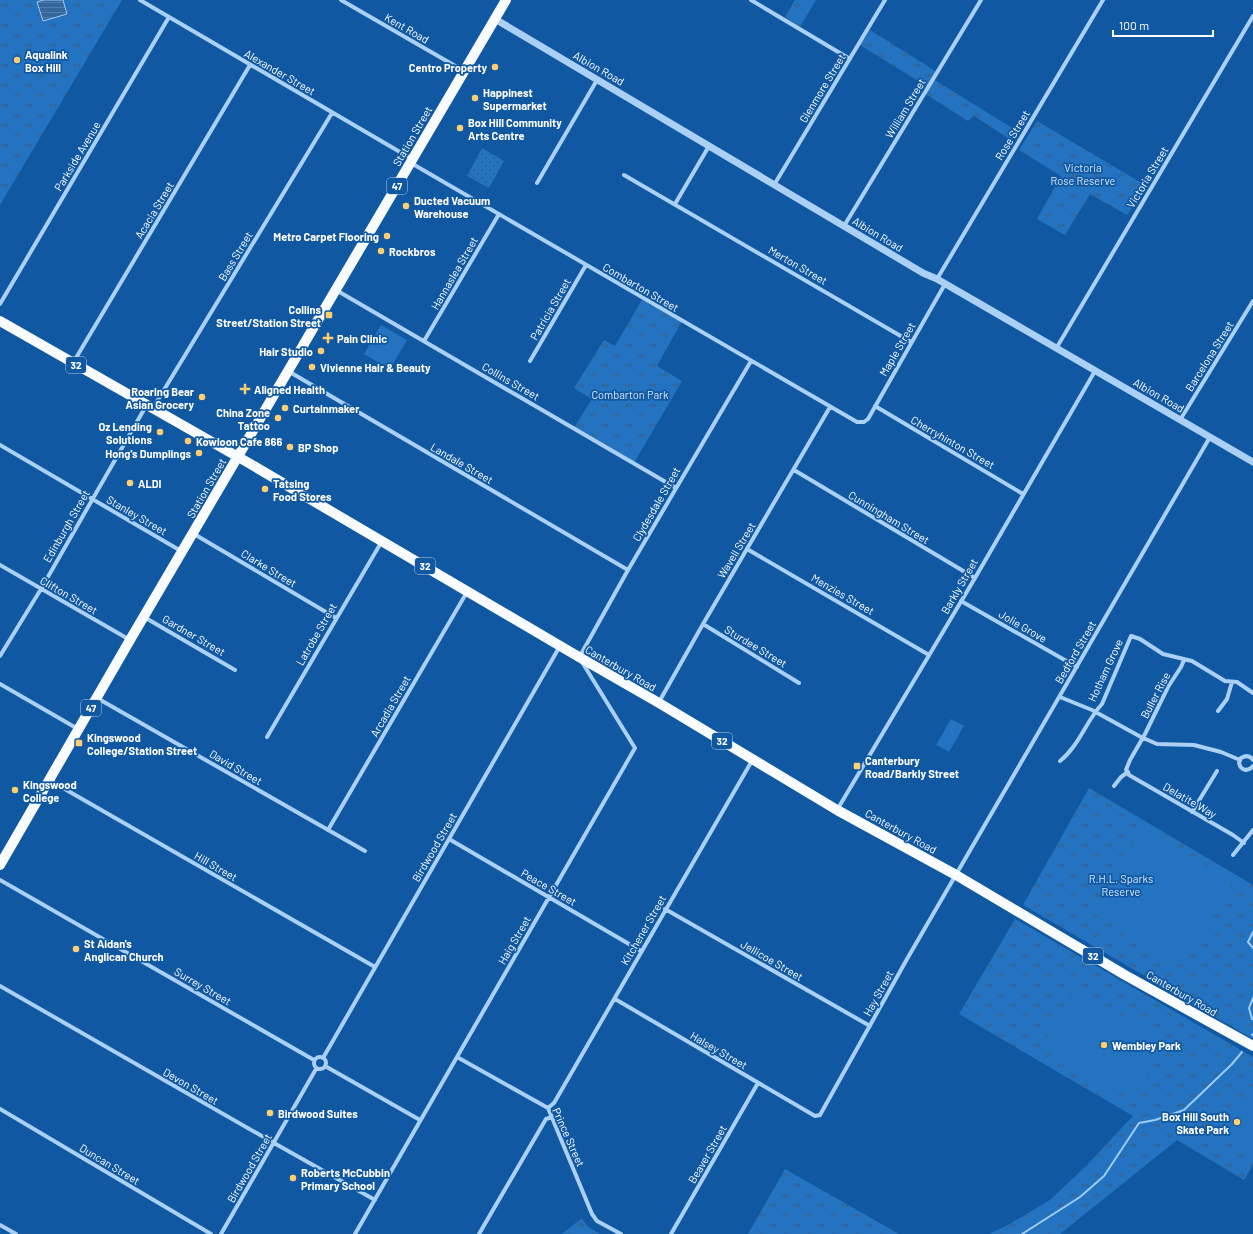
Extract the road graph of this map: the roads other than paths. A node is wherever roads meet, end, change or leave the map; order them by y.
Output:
1 (140, 0) edge
2 (341, 0) edge
3 (506, 0) edge
4 (751, 0) edge
5 (885, 0) edge
6 (981, 0) edge
7 (1103, 0) edge
8 (1253, 16) edge
9 (169, 17) junction
10 (495, 19) junction
11 (850, 59) junction
12 (250, 65) junction
13 (464, 71) junction
14 (597, 80) junction
15 (332, 113) junction
16 (710, 145) junction
17 (412, 161) junction
18 (624, 175) dead end
19 (537, 182) dead end
20 (774, 185) junction
21 (675, 204) junction
22 (499, 214) junction
23 (844, 226) junction
24 (586, 265) junction
25 (937, 279) junction
26 (945, 284) junction
27 (336, 290) junction
28 (1253, 301) edge
29 (0, 304) edge
30 (1251, 308) edge
31 (0, 321) edge
32 (424, 341) junction
33 (911, 342) junction
34 (1057, 347) junction
35 (530, 361) dead end
36 (751, 361) junction
37 (73, 363) junction
38 (288, 371) junction
39 (1095, 371) junction
40 (875, 406) junction
41 (150, 407) junction
42 (830, 407) junction
43 (1180, 420) junction
44 (864, 422) joint
45 (1210, 437) junction
46 (0, 446) edge
47 (238, 457) junction
48 (1253, 462) edge
49 (794, 470) junction
50 (676, 488) junction
51 (1023, 494) junction
52 (92, 498) junction
53 (193, 533) junction
54 (382, 541) junction
55 (747, 549) junction
56 (182, 551) junction
57 (0, 565) edge
58 (628, 570) junction
59 (974, 578) junction
60 (40, 589) junction
61 (468, 591) junction
62 (961, 601) junction
63 (144, 617) junction
64 (336, 618) junction
65 (703, 624) junction
66 (130, 640) junction
67 (560, 646) junction
68 (929, 655) junction
69 (0, 656) edge
70 (579, 657) junction
71 (1184, 660) junction
72 (1076, 667) junction
73 (235, 670) dead end
74 (1232, 682) junction
75 (799, 683) dead end
76 (0, 684) edge
77 (1253, 693) edge
78 (1060, 697) junction
79 (97, 698) junction
80 (659, 703) junction
81 (1218, 711) dead end
82 (1095, 712) junction
83 (78, 729) junction
84 (267, 737) dead end
85 (1143, 738) junction
86 (753, 759) junction
87 (1240, 760) junction
88 (1253, 760) edge
89 (1060, 761) dead end
90 (1252, 768) edge
91 (1217, 771) dead end
92 (1128, 772) junction
93 (49, 780) junction
94 (1114, 786) dead end
95 (837, 810) junction
96 (1192, 812) junction
97 (328, 830) junction
98 (1253, 832) edge
99 (449, 839) junction
100 (1244, 843) junction
101 (365, 852) dead end
102 (1233, 855) dead end
103 (0, 865) edge
104 (956, 875) junction
105 (0, 880) edge
106 (549, 898) junction
107 (665, 909) junction
108 (641, 951) junction
109 (375, 967) junction
110 (0, 986) edge
111 (615, 999) junction
112 (870, 1026) junction
113 (1231, 1035) junction
114 (1253, 1046) edge
115 (1253, 1050) edge
116 (457, 1056) junction
117 (323, 1058) junction
118 (314, 1060) junction
119 (325, 1066) junction
120 (316, 1069) junction
121 (758, 1083) junction
122 (548, 1108) junction
123 (0, 1109) edge
124 (815, 1116) joint
125 (552, 1117) junction
126 (420, 1120) junction
127 (274, 1144) junction
128 (375, 1200) junction
129 (0, 1225) edge
130 (16, 1234) edge
131 (211, 1234) edge
132 (221, 1234) edge
133 (355, 1234) edge
134 (479, 1234) edge
135 (621, 1234) edge
136 (671, 1234) edge

1 - 9 street, Alexander Street
2 - 13 street, Kent Road
3 - 10 main road, Station Street / 47
4 - 11 street
5 - 11 street, Glenmore Street
6 - 23 street, William Street
7 - 25 street, Rose Street
8 - 34 street, Victoria Street
9 - 12 street, Alexander Street
9 - 29 street, Parkside Avenue
10 - 13 main road, Station Street / 47
10 - 14 street, Albion Road
11 - 20 street, Glenmore Street
12 - 15 street, Alexander Street
12 - 37 street, Acacia Street
13 - 17 main road, Station Street / 47
14 - 16 street, Albion Road
14 - 19 street
15 - 17 street, Alexander Street
15 - 41 street, Bass Street
16 - 20 street, Albion Road
16 - 21 street
17 - 22 street, Combarton Street
17 - 27 main road, Station Street / 47
18 - 21 street, Merton Street
20 - 23 street, Albion Road
21 - 33 street, Merton Street
22 - 24 street, Combarton Street
22 - 32 street, Hannaslea Street
23 - 25 street, Albion Road
24 - 35 street, Patricia Street
24 - 36 street, Combarton Street
25 - 26 street, Albion Road
26 - 33 street, Maple Street
26 - 34 street, Albion Road
27 - 32 street, Collins Street
27 - 38 main road, Station Street / 47
28 - 30 street, Barcelona Street
30 - 43 street, Barcelona Street
31 - 37 main road, Canterbury Road / 32
32 - 50 street, Collins Street
33 - 40 street, Maple Street
34 - 39 street, Albion Road
36 - 42 street, Combarton Street
36 - 50 street, Clydesdale Street
37 - 41 main road, Canterbury Road / 32
38 - 47 main road, Station Street / 47
38 - 58 street, Landale Street
39 - 43 street, Albion Road
39 - 51 street, Barkly Street
40 - 44 street, Maple Street
40 - 51 street, Cherryhinton Street
41 - 47 main road, Canterbury Road / 32
41 - 52 street, Edinburgh Street
42 - 44 street, Combarton Street
42 - 49 street, Wavell Street
43 - 45 street, Albion Road
45 - 48 street, Albion Road
45 - 72 street, Bedford Street
46 - 52 street, Stanley Street
47 - 53 main road, Station Street / 47
47 - 54 main road, Canterbury Road / 32
49 - 55 street, Wavell Street
49 - 59 street, Cunningham Street
50 - 58 street, Clydesdale Street
51 - 59 street, Barkly Street
52 - 56 street, Stanley Street
52 - 60 street, Edinburgh Street
53 - 56 main road, Station Street / 47
53 - 64 street, Clarke Street
54 - 61 main road, Canterbury Road / 32
54 - 64 street, Latrobe Street
55 - 65 street, Wavell Street
55 - 68 street, Menzies Street
56 - 63 main road, Station Street / 47
57 - 60 street, Clifton Street
58 - 70 street, Clydesdale Street
59 - 62 street, Barkly Street
60 - 66 street, Clifton Street
60 - 69 street, Edinburgh Street
61 - 67 main road, Canterbury Road / 32
61 - 97 street, Arcadia Street
62 - 68 street, Barkly Street
62 - 72 street, Jolie Grove
63 - 66 main road, Station Street / 47
63 - 73 street, Gardner Street
64 - 84 street, Latrobe Street
65 - 75 street, Sturdee Street
65 - 80 street, Wavell Street
66 - 79 main road, Station Street / 47
67 - 70 main road, Canterbury Road / 32
67 - 99 street, Birdwood Street
68 - 95 street, Barkly Street
70 - 80 main road, Canterbury Road / 32
70 - 106 street, Haig Street
71 - 74 street
71 - 82 street, Hotham Grove
71 - 85 street, Buller Rise
72 - 78 street, Bedford Street
74 - 77 street
74 - 81 street
76 - 83 street
78 - 82 street
78 - 104 street, Bedford Street
79 - 83 main road, Station Street / 47
79 - 97 street, David Street
80 - 86 main road, Canterbury Road / 32
82 - 85 street
82 - 89 street, Hotham Grove
83 - 93 main road, Station Street / 47
85 - 87 street
85 - 92 street, Buller Rise
86 - 95 main road, Canterbury Road / 32
86 - 107 street, Kitchener Street
87 - 88 street
87 - 90 street
91 - 96 street
92 - 94 street
92 - 96 street, Delatite Way
93 - 103 main road, Station Street / 47
93 - 109 street, Hill Street
95 - 104 main road, Canterbury Road / 32
96 - 100 street, Delatite Way
97 - 101 street, David Street
98 - 100 street
99 - 106 street, Peace Street
99 - 109 street, Birdwood Street
100 - 102 street
104 - 112 street, Hay Street
104 - 113 main road, Canterbury Road / 32
105 - 118 street, Surrey Street
106 - 108 street, Peace Street
106 - 116 street, Haig Street
107 - 108 street, Kitchener Street
107 - 112 street, Jellicoe Street
108 - 111 street, Kitchener Street
109 - 117 street, Birdwood Street
110 - 127 street, Devon Street
111 - 121 street, Halsey Street
111 - 122 street, Kitchener Street
112 - 124 street, Hay Street
113 - 114 main road, Canterbury Road / 32
113 - 115 main road, Canterbury Road / 32
116 - 122 street, Prince Street
116 - 126 street, Haig Street
117 - 118 street
117 - 119 street
118 - 120 street
119 - 120 street
119 - 126 street
120 - 127 street, Birdwood Street
121 - 124 street, Halsey Street
121 - 136 street, Beaver Street
122 - 125 street, Prince Street
123 - 131 street, Duncan Street
125 - 134 street
125 - 135 street, Prince Street
126 - 128 street, Haig Street
127 - 128 street, Devon Street
127 - 132 street, Birdwood Street
128 - 133 street, Haig Street
129 - 130 street

